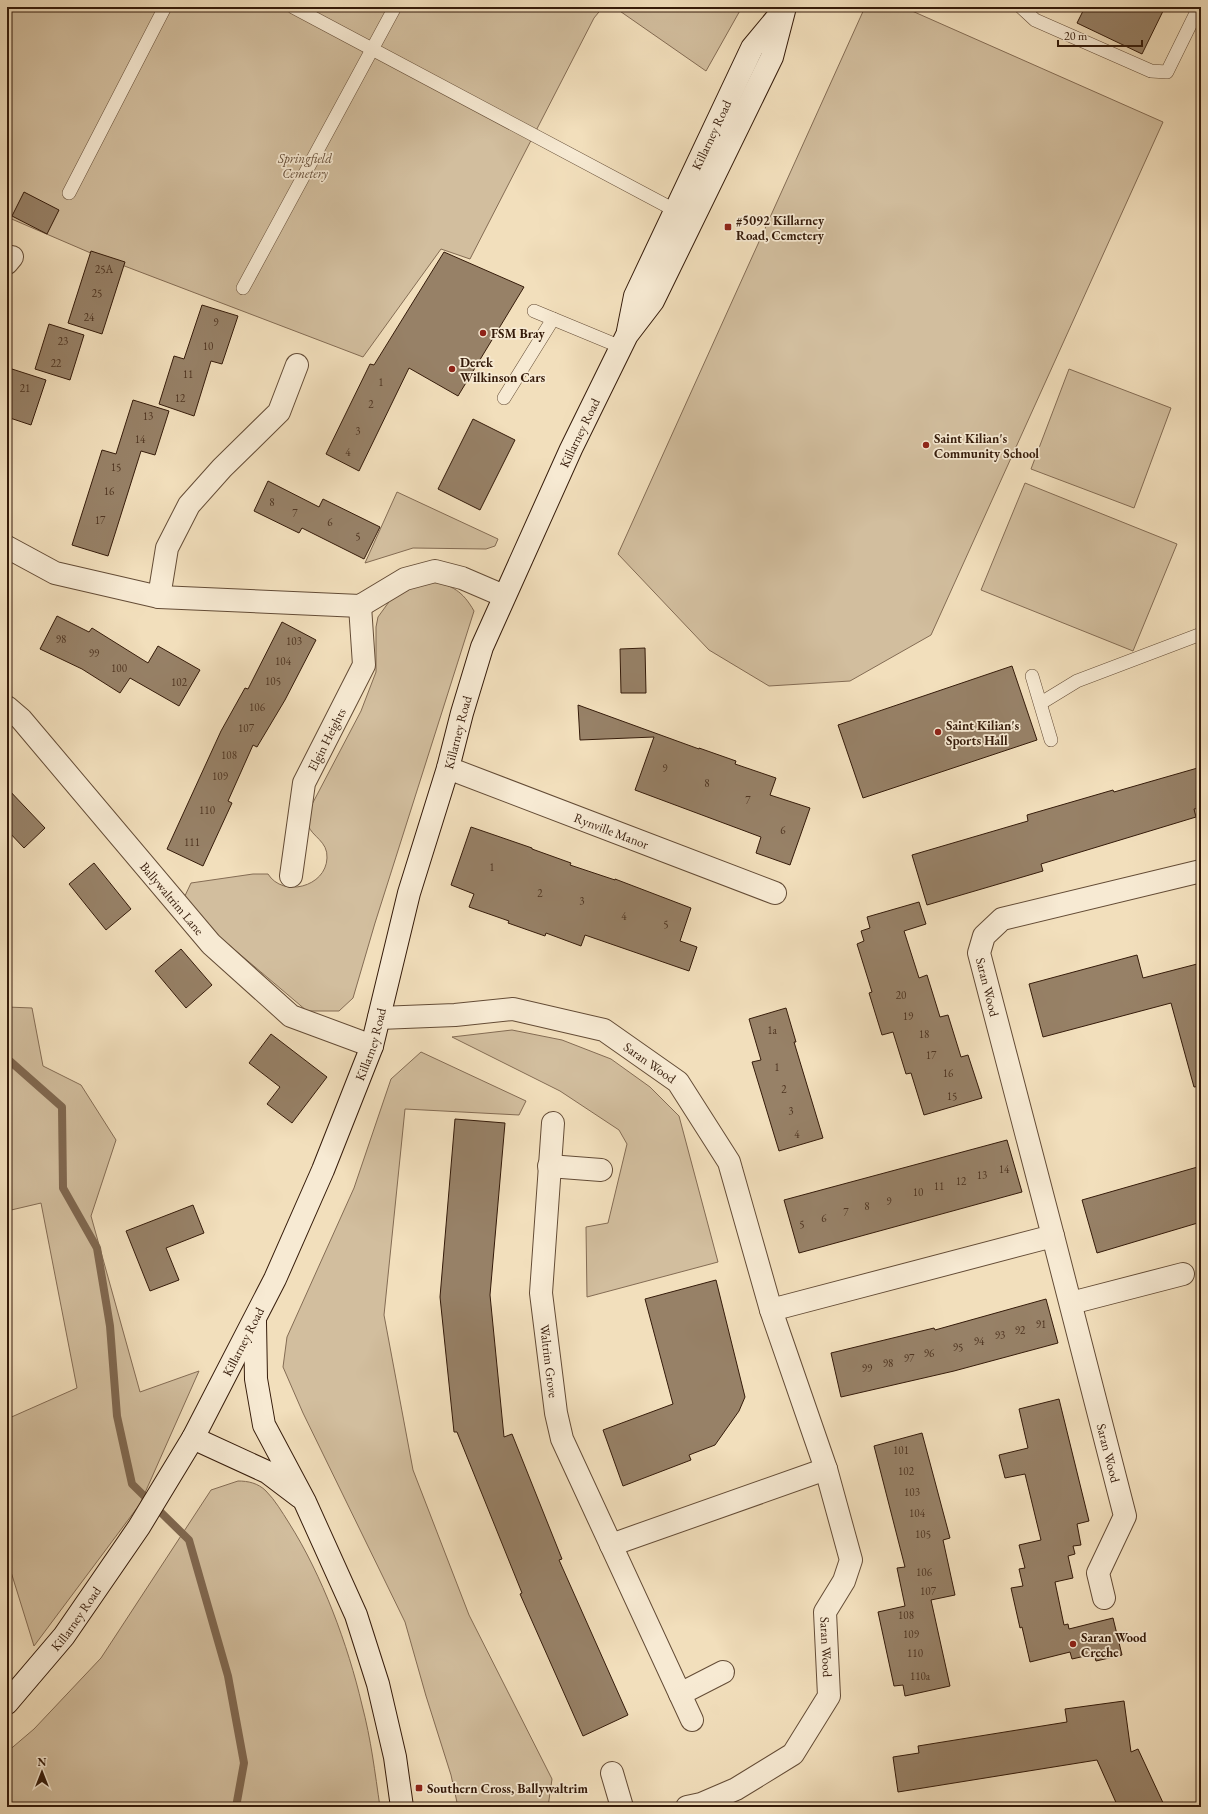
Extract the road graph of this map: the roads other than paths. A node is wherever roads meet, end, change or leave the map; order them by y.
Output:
1 (165, 7) edge
2 (293, 7) edge
3 (395, 7) edge
4 (1021, 7) edge
5 (1199, 7) edge
6 (785, 8) edge
7 (372, 50) junction
8 (69, 193) dead end
9 (684, 215) junction
10 (243, 288) dead end
11 (534, 310) dead end
12 (553, 319) junction
13 (624, 341) junction
14 (297, 365) dead end
15 (504, 398) dead end
16 (7, 547) edge
17 (504, 596) junction
18 (159, 597) junction
19 (360, 606) junction
20 (1201, 634) edge
21 (1032, 676) dead end
22 (1041, 703) junction
23 (7, 707) edge
24 (1051, 740) dead end
25 (448, 768) junction
26 (1201, 871) edge
27 (291, 876) dead end
28 (775, 893) dead end
29 (379, 1018) junction
30 (372, 1046) junction
31 (553, 1123) dead end
32 (549, 1166) junction
33 (601, 1170) dead end
34 (1053, 1236) junction
35 (1183, 1274) dead end
36 (1070, 1303) junction
37 (771, 1310) junction
38 (255, 1319) junction
39 (193, 1438) junction
40 (826, 1469) junction
41 (305, 1502) junction
42 (611, 1544) junction
43 (1104, 1598) dead end
44 (723, 1672) dead end
45 (680, 1694) junction
46 (7, 1703) edge
47 (692, 1720) dead end
48 (612, 1773) dead end
49 (402, 1807) edge
50 (622, 1807) edge
51 (687, 1807) edge

1 - 8 lane
2 - 7 lane
3 - 7 lane
4 - 5 lane
6 - 9 street, Killarney Road
7 - 9 lane
7 - 10 lane
9 - 13 street, Killarney Road
11 - 12 lane
12 - 13 lane
12 - 15 lane
13 - 17 street, Killarney Road
14 - 18 street
16 - 18 street
17 - 19 street
17 - 25 street, Killarney Road
18 - 19 street
19 - 27 street, Elgin Heights
20 - 22 lane
21 - 22 lane
22 - 24 lane
23 - 30 street, Ballywaltrim Lane
25 - 28 street, Rynville Manor
25 - 29 street, Killarney Road
26 - 34 street, Saran Wood
29 - 30 street, Killarney Road
29 - 37 street, Saran Wood
30 - 38 street, Killarney Road
31 - 32 street, Waltrim Grove
32 - 33 street
32 - 42 street, Waltrim Grove
34 - 36 street, Saran Wood
34 - 37 street
35 - 36 street
36 - 43 street, Saran Wood
37 - 40 street, Saran Wood
38 - 39 street, Killarney Road
38 - 41 street
39 - 41 street
39 - 46 street, Killarney Road
40 - 42 street
40 - 51 street, Saran Wood
41 - 49 street
42 - 45 street, Waltrim Grove
44 - 45 street
45 - 47 street, Waltrim Grove
48 - 50 street

